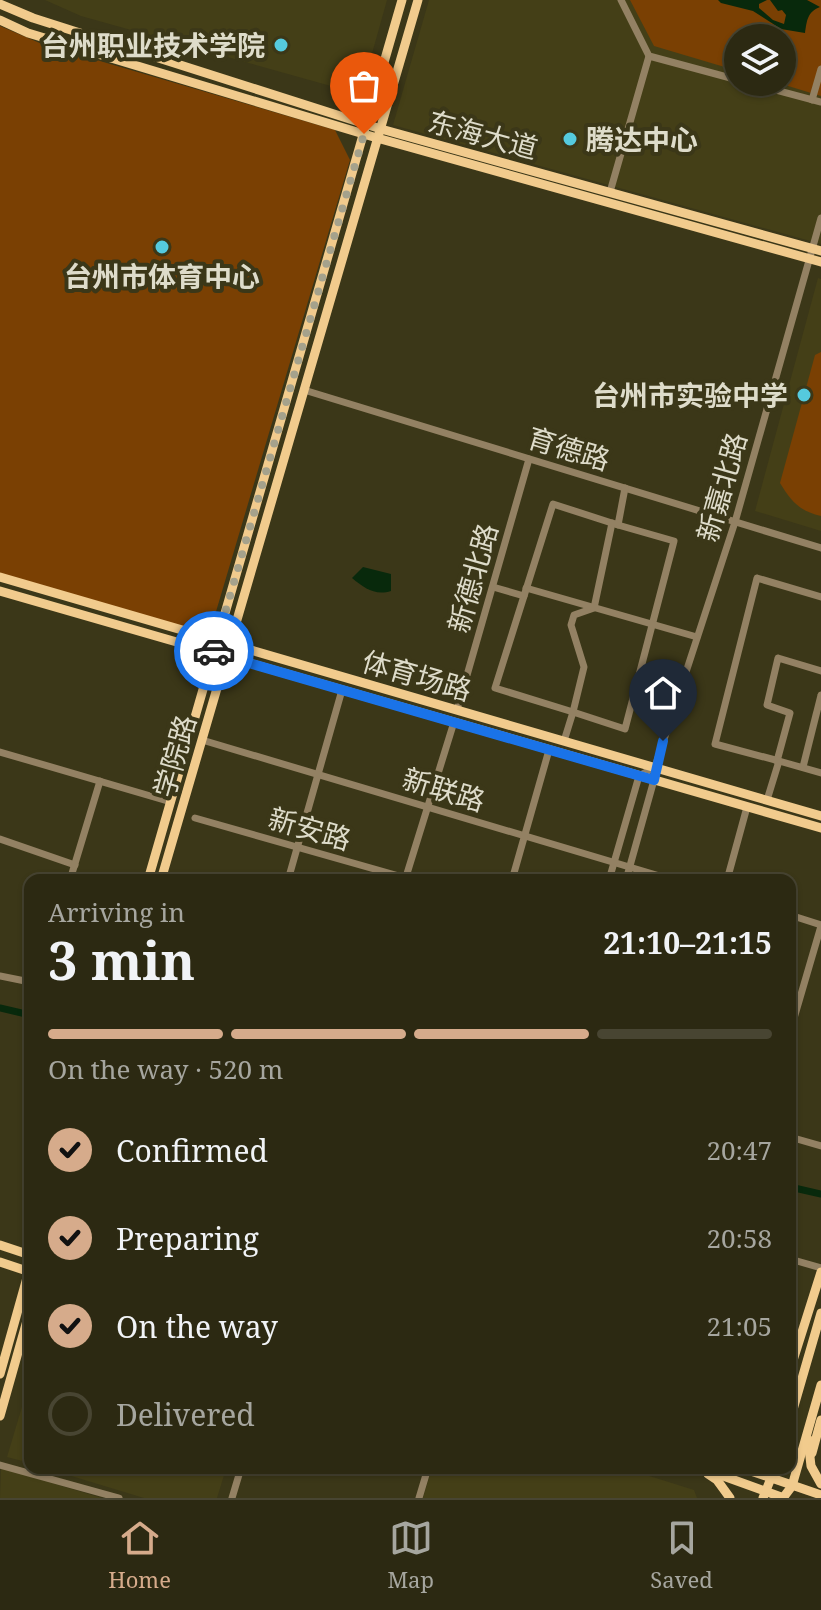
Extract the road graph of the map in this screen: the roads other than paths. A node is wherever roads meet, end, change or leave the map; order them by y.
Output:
1 (402, 0) edge
2 (418, 0) edge
3 (621, 0) edge
4 (0, 4) edge
5 (0, 20) edge
6 (649, 56) junction
7 (821, 69) edge
8 (724, 76) edge
9 (796, 96) edge
10 (812, 100) junction
11 (821, 102) edge
12 (365, 129) junction
13 (379, 134) junction
14 (610, 192) junction
15 (821, 218) edge
16 (814, 253) edge
17 (821, 262) edge
18 (304, 390) junction
19 (529, 459) junction
20 (625, 488) junction
21 (735, 522) junction
22 (615, 524) junction
23 (821, 548) edge
24 (0, 577) edge
25 (493, 587) junction
26 (0, 591) edge
27 (525, 592) junction
28 (821, 597) edge
29 (594, 608) junction
30 (653, 625) junction
31 (697, 637) junction
32 (217, 640) junction
33 (230, 643) junction
34 (214, 653) junction
35 (226, 656) junction
36 (821, 671) edge
37 (342, 690) junction
38 (821, 696) edge
39 (457, 710) junction
40 (573, 712) junction
41 (454, 722) junction
42 (202, 740) junction
43 (564, 741) junction
44 (549, 750) junction
45 (0, 752) edge
46 (778, 761) junction
47 (655, 767) junction
48 (803, 767) junction
49 (821, 773) edge
50 (318, 775) junction
51 (639, 776) junction
52 (654, 780) junction
53 (100, 781) junction
54 (767, 800) junction
55 (171, 802) junction
56 (747, 807) junction
57 (427, 808) junction
58 (821, 816) edge
59 (195, 818) dead end
60 (821, 828) edge
61 (524, 836) junction
62 (0, 839) edge
63 (297, 847) junction
64 (614, 863) junction
65 (75, 865) junction
66 (630, 867) junction
67 (72, 874) edge
68 (150, 874) edge
69 (163, 874) edge
70 (290, 874) edge
71 (391, 874) edge
72 (409, 874) edge
73 (514, 874) edge
74 (611, 874) edge
75 (628, 874) edge
76 (653, 874) edge
77 (729, 874) edge
78 (796, 917) edge
79 (821, 926) edge
80 (0, 976) edge
81 (24, 981) edge
82 (796, 990) edge
83 (802, 992) junction
84 (796, 1012) edge
85 (796, 1139) edge
86 (821, 1146) edge
87 (0, 1245) edge
88 (24, 1253) edge
89 (796, 1261) edge
90 (0, 1262) edge
91 (24, 1268) edge
92 (821, 1270) edge
93 (24, 1291) edge
94 (821, 1314) edge
95 (24, 1331) edge
96 (800, 1338) junction
97 (796, 1351) edge
98 (0, 1374) edge
99 (821, 1385) edge
100 (796, 1399) edge
101 (0, 1416) edge
102 (821, 1420) edge
103 (807, 1431) junction
104 (810, 1460) junction
105 (0, 1465) edge
106 (796, 1471) edge
107 (24, 1472) edge
108 (32, 1474) edge
109 (239, 1474) edge
110 (426, 1474) edge
111 (708, 1474) edge
112 (714, 1474) edge
113 (758, 1474) edge
114 (773, 1474) edge
115 (795, 1474) edge
116 (771, 1479) junction
117 (821, 1484) edge
118 (792, 1486) junction
119 (764, 1495) edge
120 (821, 1495) edge
121 (119, 1498) edge
122 (232, 1498) edge
123 (419, 1498) edge
124 (730, 1498) edge
125 (783, 1498) edge

1 - 12 main road, 学院路
2 - 13 main road, 学院路
3 - 6 street
4 - 12 main road, 东海大道
5 - 12 main road, 东海大道
6 - 8 street
6 - 14 street
7 - 10 street
9 - 10 street
10 - 11 street
12 - 13 main road, 东海大道
12 - 32 main road, 学院路
13 - 14 main road, 东海大道
13 - 16 main road, 东海大道
13 - 18 main road, 学院路
14 - 16 main road, 东海大道
15 - 16 street, 新嘉北路
16 - 17 main road, 东海大道
16 - 21 street, 新嘉北路
18 - 19 street, 育德路
18 - 33 main road, 学院路
19 - 20 street, 育德路
19 - 25 street, 新德北路
20 - 21 street, 育德路
20 - 22 street
21 - 23 street, 育德路
21 - 31 street, 新嘉北路
22 - 27 street
22 - 29 street
22 - 30 street
24 - 32 main road, 体育场路
25 - 27 street
25 - 39 street, 新德北路
26 - 34 main road
27 - 29 street
27 - 40 street
28 - 46 street
29 - 30 street
29 - 40 street
30 - 31 street
30 - 40 street
31 - 47 street, 新嘉北路
32 - 33 main road, 体育场路
32 - 34 main road, 学院路
33 - 35 main road, 学院路
33 - 39 main road, 体育场路
34 - 35 main road
34 - 55 main road, 学院路
35 - 37 main road
35 - 42 main road, 学院路
36 - 46 street
37 - 41 main road
37 - 50 street
38 - 48 street
39 - 43 main road, 体育场路
40 - 43 street
41 - 44 main road
41 - 57 street
42 - 50 street, 新联路
42 - 69 main road, 学院路
43 - 47 main road, 体育场路
44 - 51 main road
44 - 61 street
45 - 53 street
46 - 48 street
46 - 54 street
47 - 51 street
47 - 52 street, 新嘉北路
47 - 54 main road, 体育场路
48 - 49 street
50 - 57 street, 新联路
50 - 63 street
51 - 52 main road
51 - 64 street
52 - 56 main road
52 - 66 street, 新嘉北路
53 - 55 street
53 - 65 street
54 - 58 main road, 体育场路
55 - 68 main road, 学院路
56 - 60 main road
56 - 77 street
57 - 61 street, 新联路
57 - 72 street
59 - 63 street, 新安路
61 - 64 street, 新联路
61 - 73 street
62 - 65 street
63 - 70 street
63 - 71 street, 新安路
64 - 66 street, 新联路
64 - 74 street
65 - 67 street
66 - 75 street, 新嘉北路
66 - 76 street, 新联路
78 - 79 street
79 - 83 street
80 - 81 street
82 - 83 street
83 - 84 street
85 - 86 street
87 - 88 main road
89 - 92 street
90 - 91 main road
92 - 96 main road
93 - 98 main road
94 - 96 main road
94 - 100 main road
95 - 101 main road
96 - 97 main road
99 - 103 main road
102 - 104 main road
103 - 104 main road
103 - 106 main road
104 - 117 main road
105 - 107 street
108 - 121 street
109 - 122 street
110 - 123 street
111 - 124 main road
112 - 119 main road
113 - 116 main road
114 - 116 main road
115 - 118 main road
116 - 118 main road
116 - 119 main road
118 - 120 main road
118 - 125 main road
119 - 125 main road

